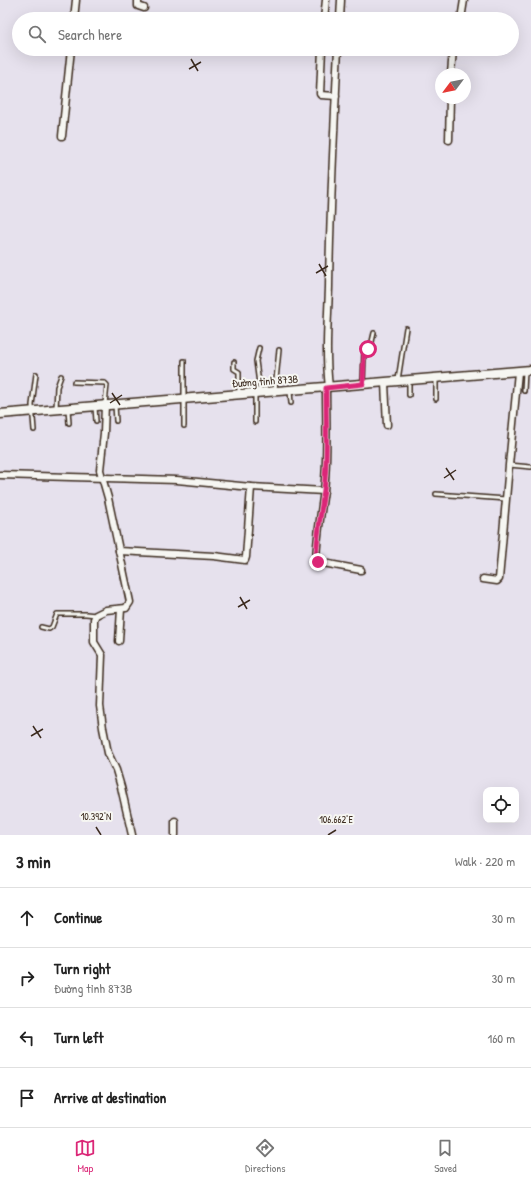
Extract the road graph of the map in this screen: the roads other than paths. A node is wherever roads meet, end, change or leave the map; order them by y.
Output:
1 (76, 0) edge
2 (138, 0) edge
3 (326, 0) edge
4 (341, 0) edge
5 (464, 0) edge
6 (144, 8) dead end
7 (75, 12) edge
8 (325, 12) edge
9 (340, 12) edge
10 (462, 12) edge
11 (70, 56) edge
12 (322, 56) edge
13 (338, 56) edge
14 (452, 56) edge
15 (451, 68) edge
16 (336, 96) junction
17 (450, 104) edge
18 (62, 136) dead end
19 (449, 140) dead end
20 (406, 328) dead end
21 (374, 333) dead end
22 (259, 348) dead end
23 (279, 350) dead end
24 (184, 361) dead end
25 (234, 362) dead end
26 (525, 371) edge
27 (36, 374) dead end
28 (61, 376) dead end
29 (436, 378) junction
30 (409, 380) junction
31 (398, 381) junction
32 (74, 382) dead end
33 (385, 383) junction
34 (363, 384) junction
35 (328, 388) junction
36 (290, 391) junction
37 (524, 391) dead end
38 (274, 392) junction
39 (257, 393) junction
40 (239, 394) junction
41 (409, 395) dead end
42 (183, 399) junction
43 (436, 399) dead end
44 (291, 403) dead end
45 (105, 404) junction
46 (115, 404) junction
47 (95, 405) junction
48 (68, 408) junction
49 (56, 409) junction
50 (32, 411) junction
51 (0, 414) edge
52 (96, 421) dead end
53 (116, 421) dead end
54 (255, 422) dead end
55 (69, 423) dead end
56 (387, 425) dead end
57 (184, 426) dead end
58 (34, 430) dead end
59 (509, 465) junction
60 (531, 467) edge
61 (0, 475) edge
62 (101, 478) junction
63 (251, 487) junction
64 (324, 491) junction
65 (436, 494) dead end
66 (506, 499) junction
67 (119, 551) junction
68 (361, 570) dead end
69 (483, 579) dead end
70 (121, 609) junction
71 (96, 616) junction
72 (41, 628) dead end
73 (119, 641) dead end
74 (175, 820) dead end
75 (132, 835) edge
76 (175, 835) edge

1 - 7 street
2 - 6 street
3 - 8 street
4 - 9 street
5 - 10 street
11 - 18 street
12 - 16 street
13 - 16 street
14 - 15 street
16 - 35 street
17 - 19 street
20 - 31 lane
21 - 34 lane
22 - 39 lane
23 - 38 lane
24 - 42 lane
25 - 40 lane
26 - 29 main road, Đường tỉnh 873B
26 - 37 lane
26 - 59 street
27 - 50 lane
28 - 49 lane
29 - 30 main road, Đường tỉnh 873B
29 - 43 lane
30 - 31 main road, Đường tỉnh 873B
30 - 41 lane
31 - 33 main road, Đường tỉnh 873B
32 - 45 lane
33 - 34 main road, Đường tỉnh 873B
33 - 56 street
34 - 35 main road, Đường tỉnh 873B
35 - 36 main road, Đường tỉnh 873B
35 - 64 street
36 - 38 main road, Đường tỉnh 873B
36 - 44 lane
38 - 39 main road, Đường tỉnh 873B
39 - 40 main road, Đường tỉnh 873B
39 - 54 lane
40 - 42 main road, Đường tỉnh 873B
42 - 46 main road, Đường tỉnh 873B
42 - 57 lane
45 - 46 main road, Đường tỉnh 873B
45 - 47 main road, Đường tỉnh 873B
45 - 62 street
46 - 53 lane
47 - 48 main road, Đường tỉnh 873B
47 - 52 lane
48 - 49 main road, Đường tỉnh 873B
48 - 55 lane
49 - 50 main road, Đường tỉnh 873B
50 - 51 main road, Đường tỉnh 873B
50 - 58 lane
59 - 60 lane
59 - 66 street
61 - 62 street
62 - 63 street
62 - 67 street
63 - 64 street
63 - 67 street
64 - 68 street
65 - 66 lane
66 - 69 street
67 - 70 street
70 - 71 street
70 - 73 street
71 - 72 lane
71 - 75 street
74 - 76 street

